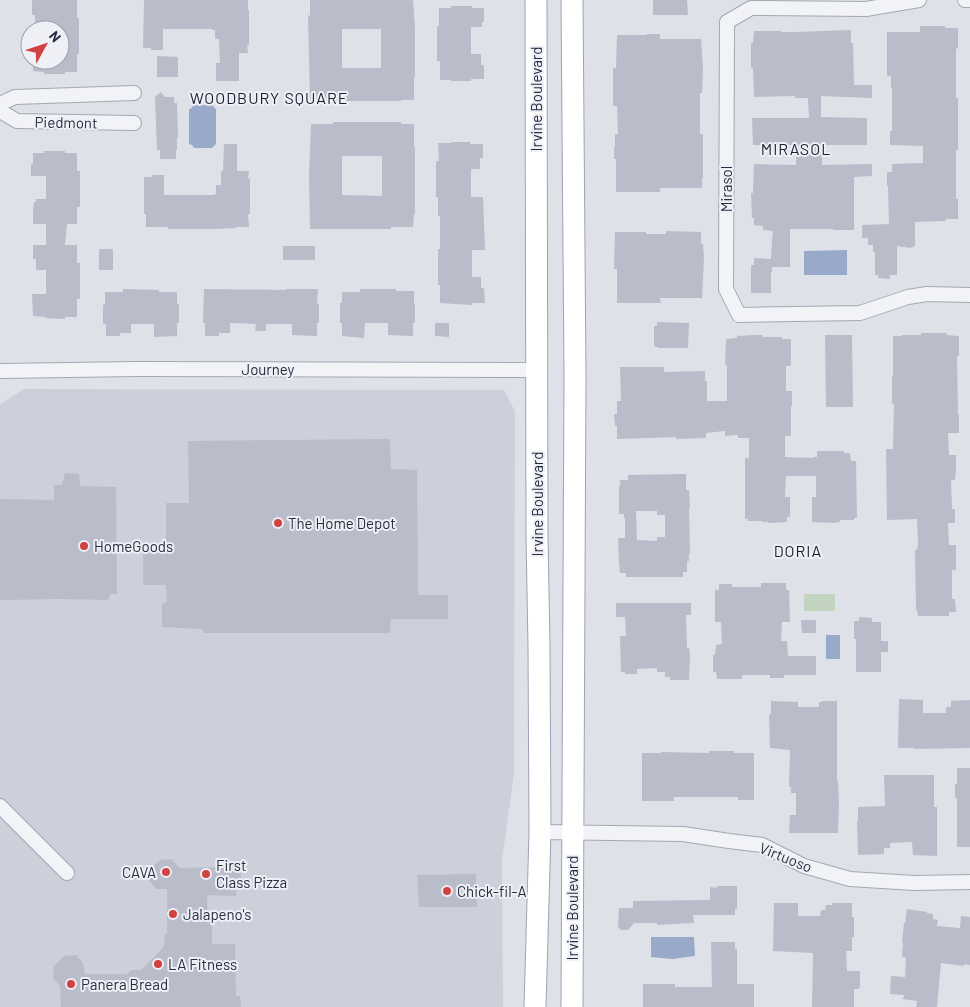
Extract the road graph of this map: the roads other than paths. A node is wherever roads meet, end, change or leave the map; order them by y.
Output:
1 (536, 0) edge
2 (572, 0) edge
3 (919, 0) edge
4 (965, 0) edge
5 (970, 0) edge
6 (134, 93) dead end
7 (0, 104) edge
8 (0, 112) edge
9 (134, 123) dead end
10 (970, 295) edge
11 (537, 370) junction
12 (0, 371) edge
13 (0, 806) edge
14 (540, 832) junction
15 (572, 833) junction
16 (67, 873) dead end
17 (970, 882) edge
18 (535, 1007) edge
19 (572, 1007) edge

1 - 11 main road, Irvine Boulevard
2 - 15 main road, Irvine Boulevard
3 - 10 street, Mirasol
4 - 5 street
6 - 7 street, Piedmont
8 - 9 street, Piedmont
11 - 12 street, Journey
11 - 14 main road, Irvine Boulevard
13 - 16 street
14 - 15 street, Virtuoso
14 - 18 main road, Irvine Boulevard
15 - 17 street, Virtuoso
15 - 19 main road, Irvine Boulevard

